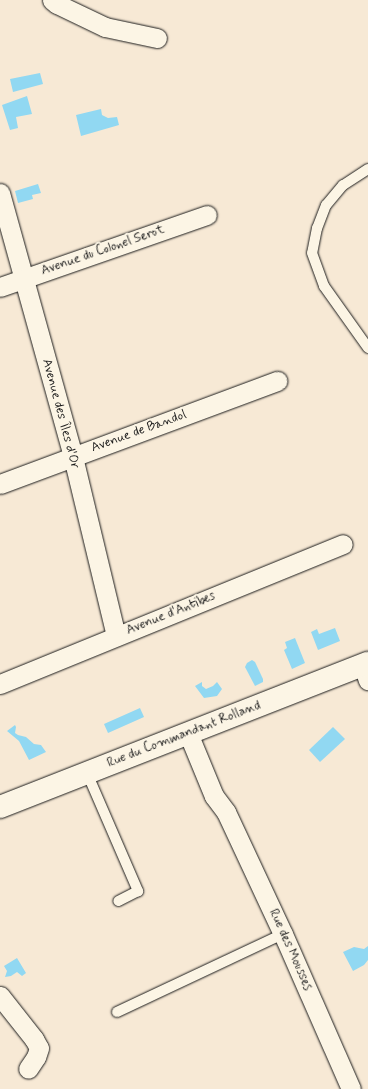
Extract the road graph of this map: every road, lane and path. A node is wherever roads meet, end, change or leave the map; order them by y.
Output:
1 (52, 0) edge
2 (157, 38) dead end
3 (368, 169) edge
4 (0, 193) edge
5 (207, 215) dead end
6 (23, 279) junction
7 (0, 287) edge
8 (368, 348) edge
9 (278, 381) dead end
10 (73, 457) junction
11 (0, 484) edge
12 (343, 544) dead end
13 (116, 636) junction
14 (366, 670) edge
15 (0, 684) edge
16 (193, 731) junction
17 (87, 772) junction
18 (0, 807) edge
19 (118, 902) dead end
20 (283, 934) junction
21 (0, 996) edge
22 (117, 1012) dead end
23 (28, 1069) dead end
24 (351, 1089) edge

1 - 2 street
3 - 8 lane
4 - 6 street, Avenue des Îles d'Or
5 - 6 street, Avenue du Colonel Serot
6 - 7 street, Avenue du Colonel Serot
6 - 10 street, Avenue des Îles d'Or
9 - 10 street, Avenue de Bandol
10 - 11 street, Avenue de Bandol
10 - 13 street, Avenue des Îles d'Or
12 - 13 street, Avenue d'Antibes
13 - 15 street, Avenue d'Antibes
14 - 16 street, Rue du Commandant Rolland
16 - 17 street, Rue du Commandant Rolland
16 - 20 street, Rue des Mousses
17 - 18 street, Rue du Commandant Rolland
17 - 19 lane
20 - 22 lane
20 - 24 street, Rue des Mousses
21 - 23 street

